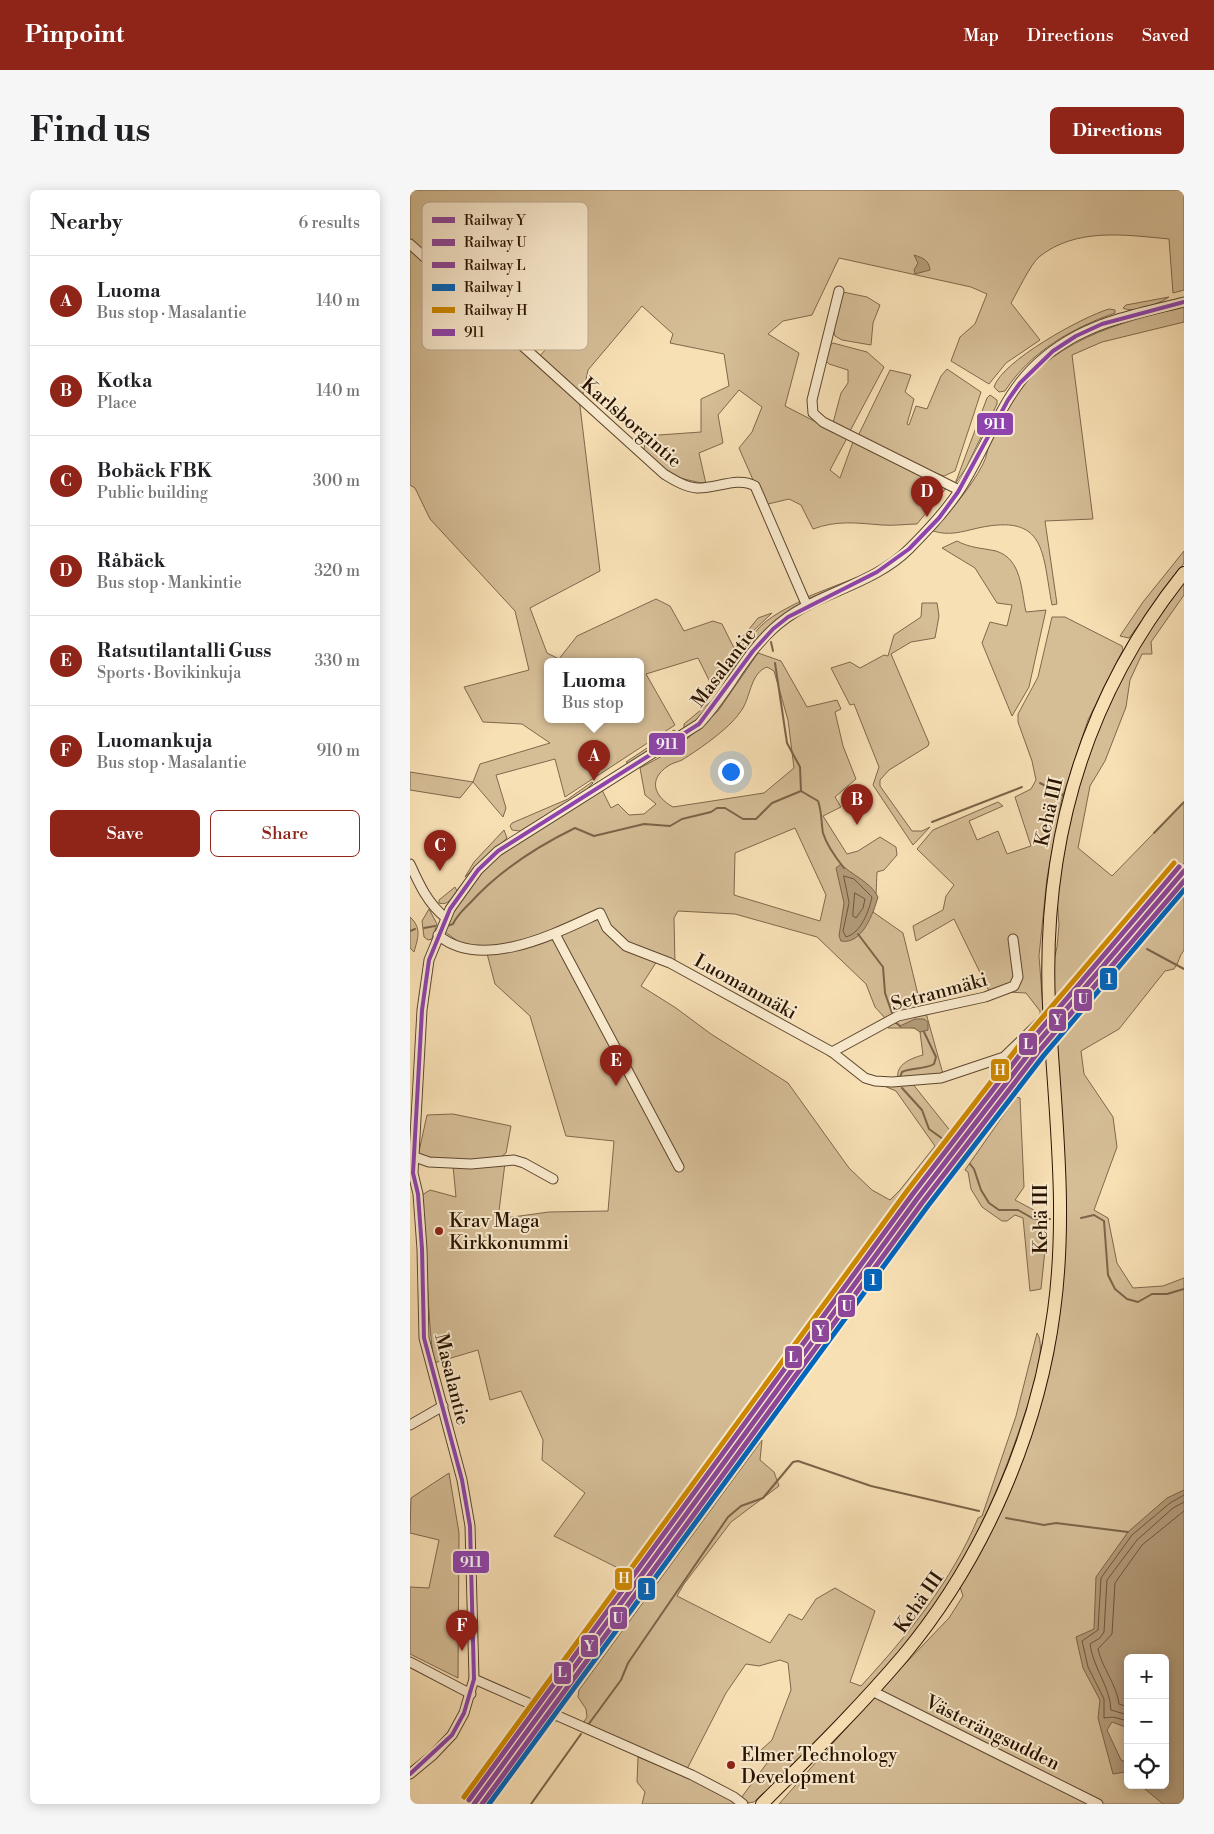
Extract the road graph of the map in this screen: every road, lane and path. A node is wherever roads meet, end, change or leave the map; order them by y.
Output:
1 (410, 244) edge
2 (422, 255) edge
3 (839, 290) dead end
4 (1184, 302) edge
5 (527, 350) edge
6 (959, 490) junction
7 (1184, 573) edge
8 (807, 606) junction
9 (410, 864) edge
10 (446, 918) junction
11 (555, 934) junction
12 (438, 935) junction
13 (1013, 939) dead end
14 (1038, 1023) dead end
15 (832, 1052) junction
16 (411, 1157) edge
17 (679, 1167) dead end
18 (553, 1179) dead end
19 (443, 1406) junction
20 (410, 1425) edge
21 (410, 1662) edge
22 (474, 1679) junction
23 (872, 1691) junction
24 (471, 1694) junction
25 (410, 1774) edge
26 (743, 1804) edge
27 (762, 1804) edge
28 (1098, 1804) edge

1 - 2 street, Karlsborgintie
3 - 6 street
4 - 6 street, Masalantie
5 - 8 street, Karlsborgintie
6 - 8 street, Masalantie
7 - 23 highway, Kehä III
8 - 10 street, Masalantie
9 - 10 street
10 - 12 street, Masalantie
11 - 12 street, Luomanmäki
11 - 15 street, Luomanmäki
11 - 17 street
12 - 16 street, Masalantie
13 - 15 street, Setranmäki
14 - 15 street, Luomanmäki
16 - 18 street
16 - 19 street, Masalantie
19 - 20 street
19 - 22 street, Masalantie
21 - 24 street
22 - 24 street, Masalantie
22 - 26 street
23 - 27 highway, Kehä III
23 - 28 street, Västerängsudden
24 - 25 street, Masalantie

